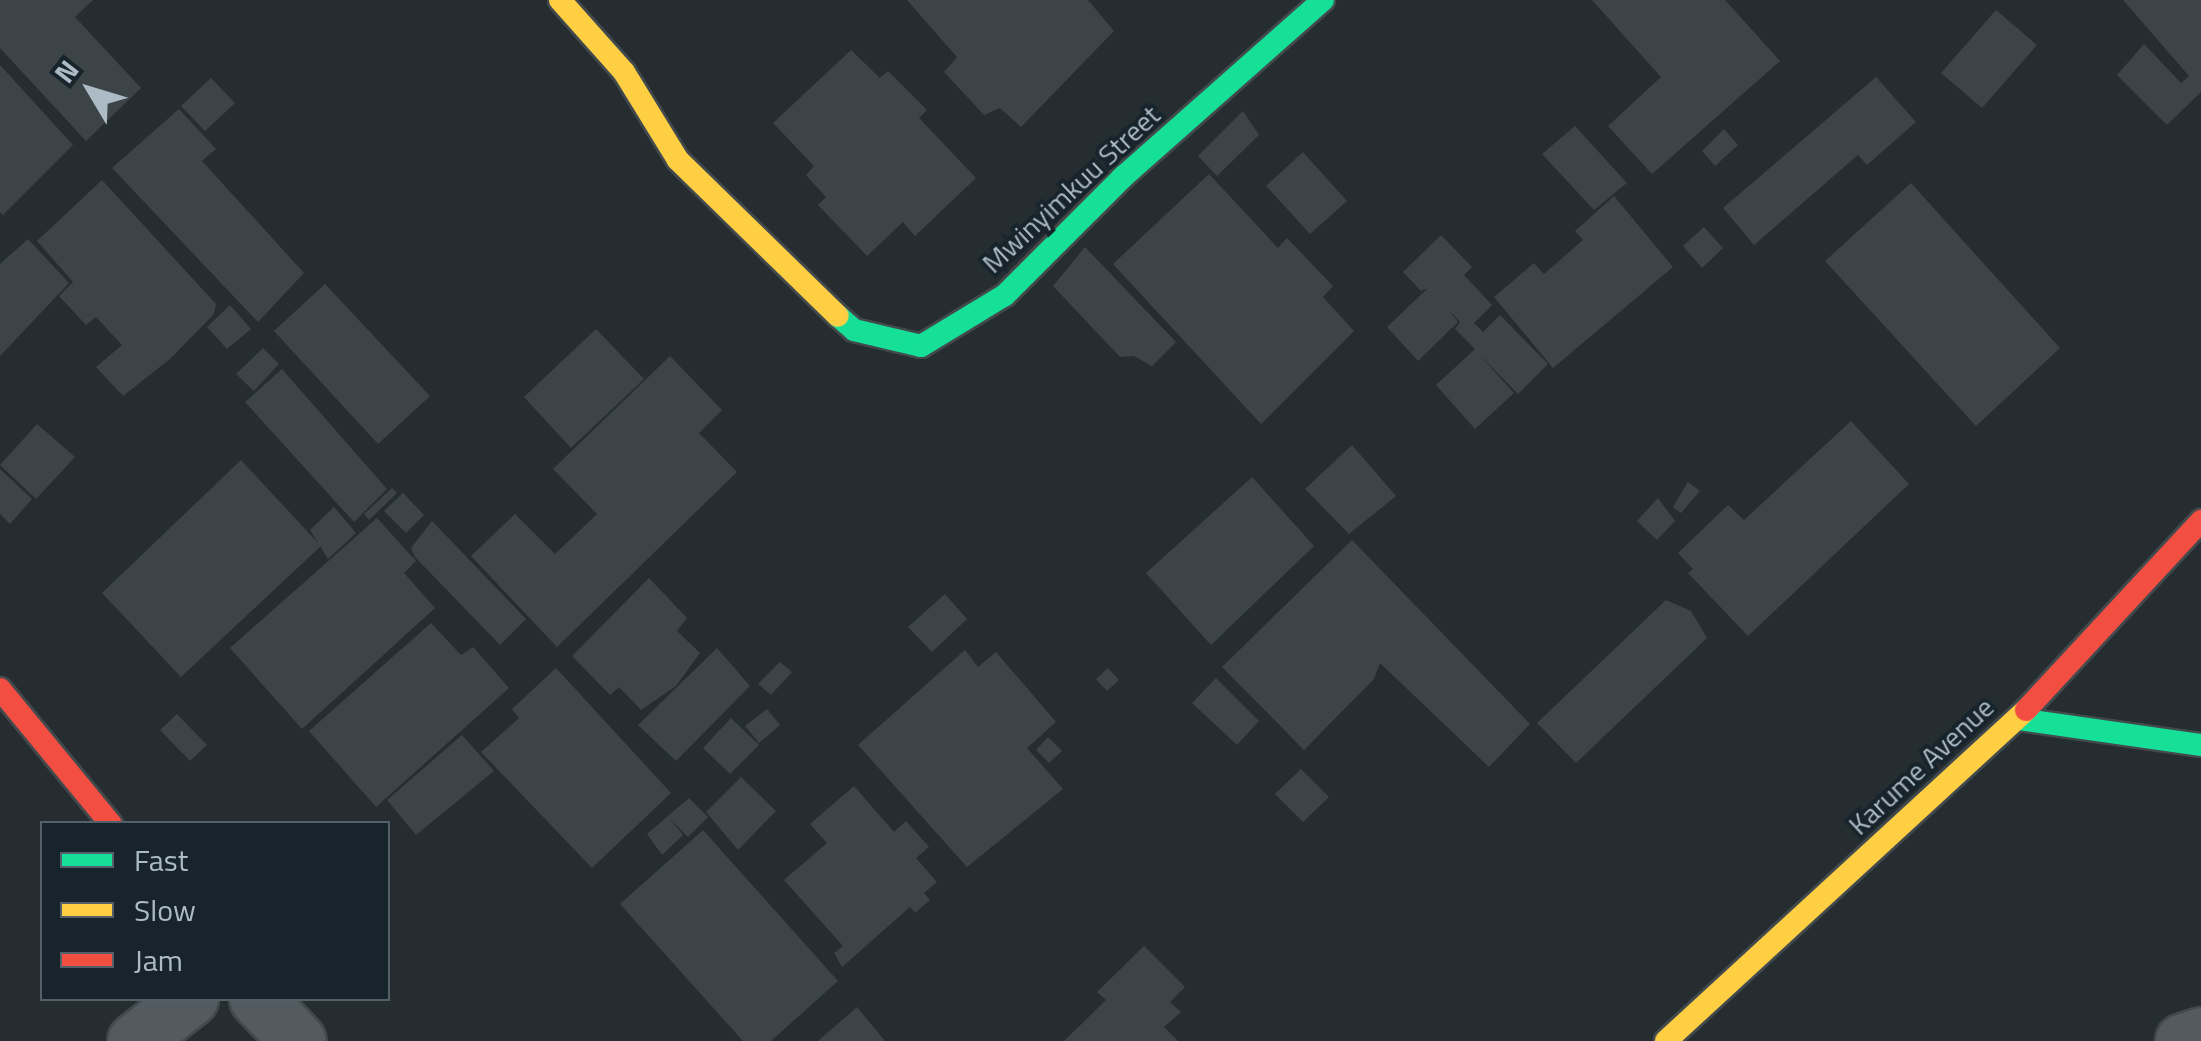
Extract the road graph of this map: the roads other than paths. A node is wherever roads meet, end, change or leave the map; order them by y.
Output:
1 (560, 0) edge
2 (1323, 0) edge
3 (2201, 520) edge
4 (0, 689) edge
5 (2018, 718) junction
6 (2201, 745) edge
7 (109, 821) edge
8 (186, 1001) edge
9 (260, 1001) edge
10 (2201, 1035) edge
11 (135, 1041) edge
12 (298, 1041) edge
13 (1666, 1041) edge
14 (2183, 1041) edge

1 - 2 street, Mwinyimkuu Street
3 - 5 street, Karume Avenue
4 - 7 street
5 - 6 street
5 - 13 street, Karume Avenue
8 - 11 street
9 - 12 street
10 - 14 street

